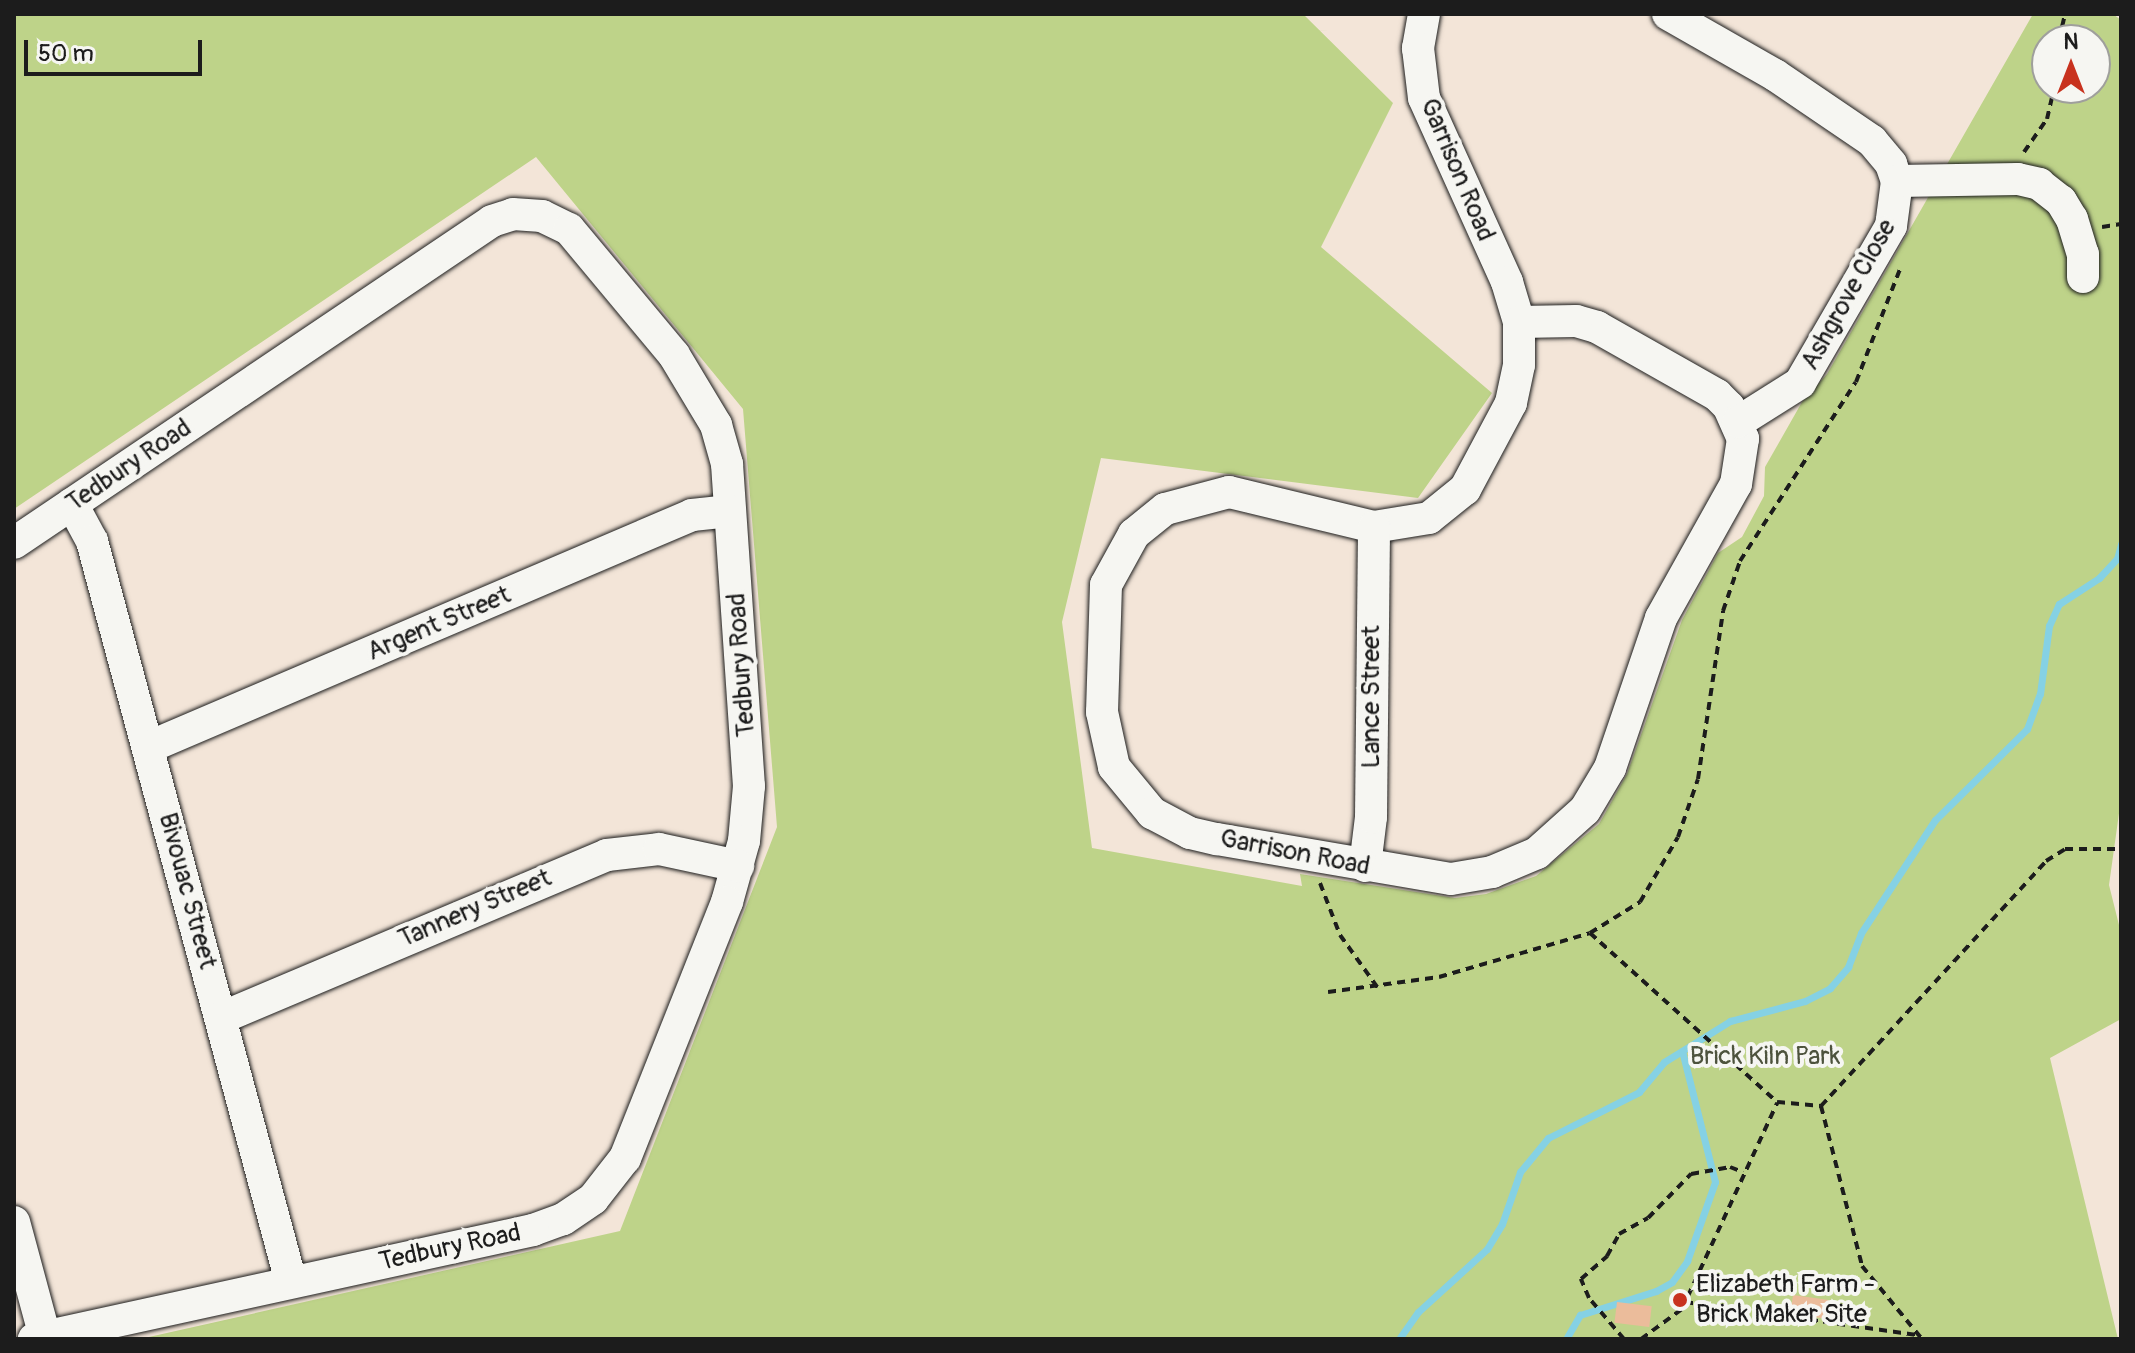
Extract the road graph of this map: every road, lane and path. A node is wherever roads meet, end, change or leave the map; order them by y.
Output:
1 (1424, 14) edge
2 (1668, 14) edge
3 (2050, 104) edge
4 (2002, 179) junction
5 (1897, 181) junction
6 (1906, 254) dead end
7 (2083, 277) dead end
8 (1519, 322) junction
9 (1738, 422) junction
10 (72, 504) junction
11 (730, 511) junction
12 (1374, 527) junction
13 (14, 543) edge
14 (149, 747) junction
15 (2121, 849) edge
16 (738, 866) junction
17 (1365, 866) junction
18 (1317, 872) dead end
19 (1590, 933) junction
20 (1378, 988) junction
21 (1328, 992) dead end
22 (221, 1018) junction
23 (1777, 1102) junction
24 (1821, 1106) junction
25 (1743, 1172) junction
26 (14, 1222) edge
27 (291, 1282) junction
28 (1685, 1302) junction
29 (1921, 1337) edge
30 (39, 1338) edge
31 (1624, 1339) edge
32 (1641, 1339) edge

1 - 8 street, Garrison Road
2 - 5 street
3 - 4 path
4 - 5 street
4 - 7 street
5 - 9 street, Ashgrove Close
6 - 19 path
8 - 9 street
8 - 12 street, Garrison Road
9 - 17 street, Garrison Road
10 - 11 street, Tedbury Road
10 - 13 street, Tedbury Road
10 - 14 street, Bivouac Street
11 - 14 street, Argent Street
11 - 16 street, Tedbury Road
12 - 17 street, Lance Street
12 - 17 street, Garrison Road
14 - 22 street, Bivouac Street
15 - 24 path
16 - 22 street, Tannery Street
16 - 27 street, Tedbury Road
18 - 20 path
19 - 20 path
19 - 23 path
20 - 21 path
22 - 27 street, Bivouac Street
23 - 24 path
23 - 25 path
24 - 29 path
25 - 28 path
25 - 31 path
26 - 30 street
27 - 30 street, Tedbury Road
28 - 29 path
28 - 32 path

